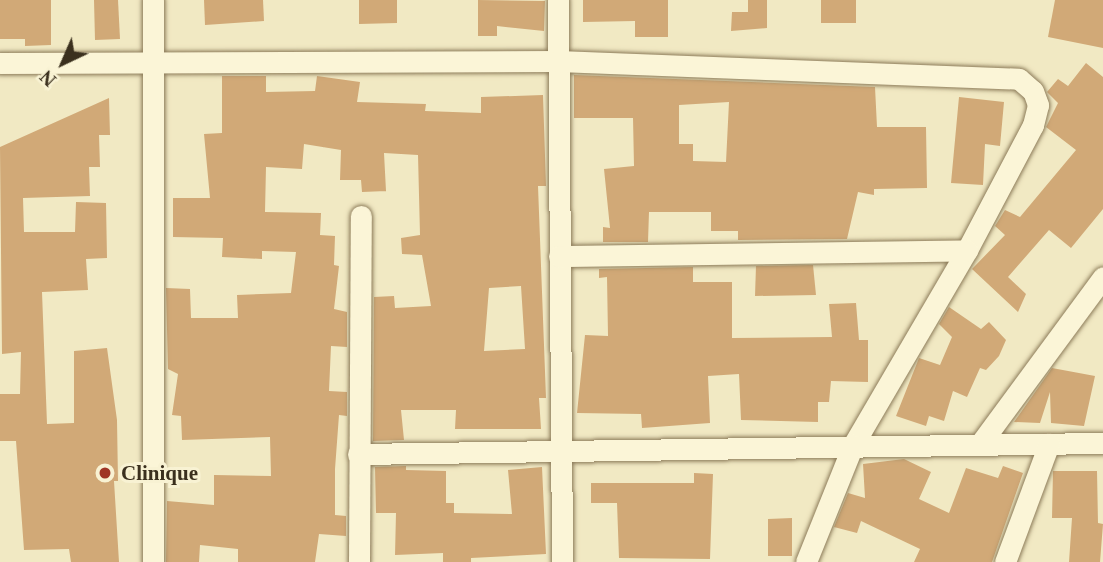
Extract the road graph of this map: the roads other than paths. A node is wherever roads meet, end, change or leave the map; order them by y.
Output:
1 (153, 0) edge
2 (558, 0) edge
3 (558, 61) junction
4 (153, 63) junction
5 (0, 64) edge
6 (361, 216) dead end
7 (967, 250) junction
8 (559, 256) junction
9 (1103, 277) edge
10 (1103, 443) edge
11 (980, 444) junction
12 (1049, 444) junction
13 (853, 446) junction
14 (562, 449) junction
15 (358, 454) junction
16 (153, 562) edge
17 (359, 562) edge
18 (562, 562) edge
19 (806, 562) edge
20 (1005, 562) edge

1 - 4 street
2 - 3 street
3 - 4 street
3 - 7 street
3 - 8 street
4 - 5 street
4 - 16 street
6 - 15 street
7 - 8 street
7 - 13 street
8 - 14 street
9 - 11 street
10 - 12 street
11 - 12 street
11 - 13 street
12 - 20 street
13 - 14 street
13 - 19 street
14 - 15 street
14 - 18 street
15 - 17 street

